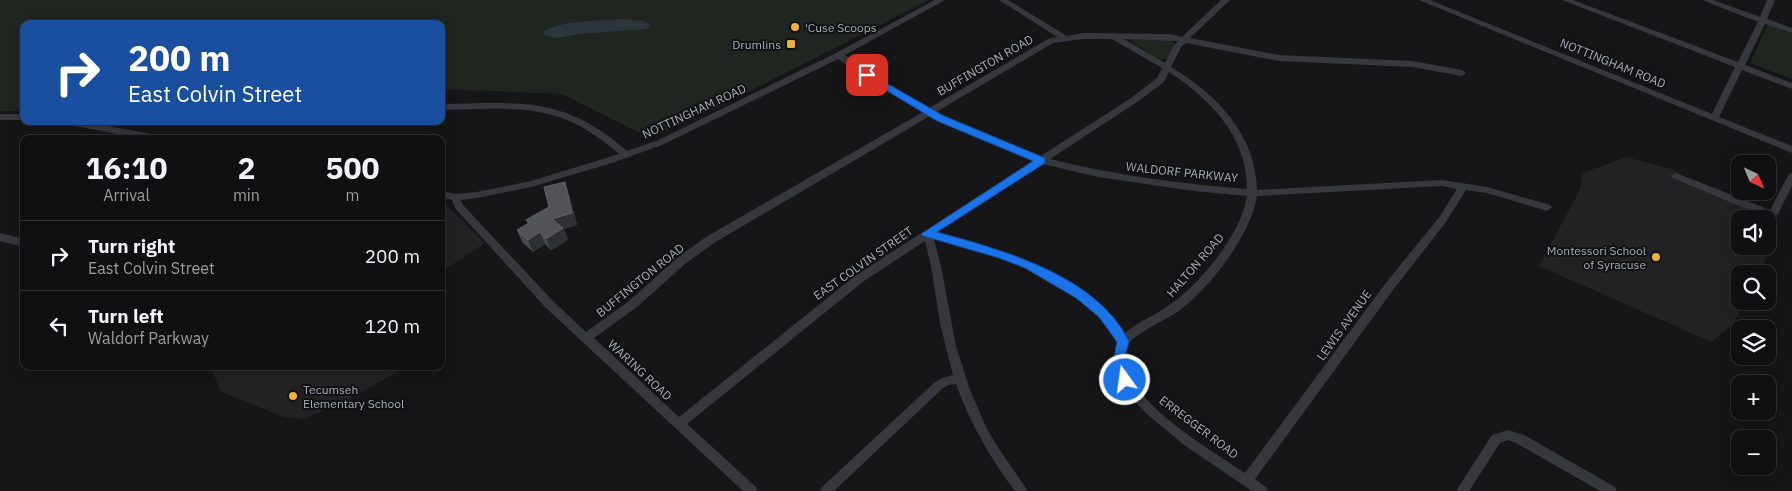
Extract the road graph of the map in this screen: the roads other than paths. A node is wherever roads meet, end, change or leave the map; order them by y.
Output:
1 (941, 0) edge
2 (1003, 0) edge
3 (1226, 0) edge
4 (1424, 0) edge
5 (1566, 0) edge
6 (1706, 0) edge
7 (1771, 0) edge
8 (1763, 20) junction
9 (1792, 31) edge
10 (1114, 37) junction
11 (1064, 38) junction
12 (1183, 39) junction
13 (839, 55) junction
14 (1741, 66) junction
15 (1167, 69) junction
16 (1462, 73) dead end
17 (1792, 86) edge
18 (445, 107) edge
19 (928, 112) junction
20 (0, 117) edge
21 (20, 118) edge
22 (1714, 118) junction
23 (86, 125) edge
24 (140, 135) edge
25 (1792, 150) edge
26 (626, 155) junction
27 (1042, 160) junction
28 (1676, 176) dead end
29 (1792, 176) edge
30 (1464, 186) junction
31 (1251, 192) junction
32 (445, 195) edge
33 (456, 197) junction
34 (1547, 207) dead end
35 (927, 234) junction
36 (0, 237) edge
37 (20, 242) edge
38 (586, 338) junction
39 (1123, 341) junction
40 (959, 379) junction
41 (679, 424) junction
42 (1246, 480) junction
43 (752, 491) edge
44 (826, 491) edge
45 (1022, 491) edge
46 (1262, 491) edge
47 (1462, 491) edge
48 (1611, 491) edge

1 - 13 street, NOTTINGHAM ROAD
2 - 11 street
3 - 12 street, EAST COLVIN STREET
4 - 22 street, NOTTINGHAM ROAD
5 - 14 street
6 - 8 street
7 - 8 street
8 - 9 street
8 - 14 street
10 - 11 street, BUFFINGTON ROAD
10 - 12 street, BUFFINGTON ROAD
10 - 15 street, HALTON ROAD
11 - 19 street, BUFFINGTON ROAD
12 - 15 street, EAST COLVIN STREET
12 - 16 street, BUFFINGTON ROAD
13 - 19 street, WALDORF PARKWAY
13 - 26 street, NOTTINGHAM ROAD
14 - 17 street
14 - 22 street
15 - 27 street, EAST COLVIN STREET
15 - 31 street, HALTON ROAD
18 - 26 street
19 - 27 street, WALDORF PARKWAY
19 - 38 street, BUFFINGTON ROAD
20 - 21 street
22 - 25 street, NOTTINGHAM ROAD
23 - 24 street
26 - 33 street, NOTTINGHAM ROAD
27 - 31 street, WALDORF PARKWAY
27 - 35 street, EAST COLVIN STREET
28 - 29 street
30 - 31 street, WALDORF PARKWAY
30 - 34 street, WALDORF PARKWAY
30 - 42 street, LEWIS AVENUE
31 - 39 street, HALTON ROAD
32 - 33 street, NOTTINGHAM ROAD
33 - 38 street, WARING ROAD
35 - 39 street
35 - 40 street
35 - 41 street, EAST COLVIN STREET
36 - 37 street
38 - 41 street, WARING ROAD
39 - 42 street, ERREGGER ROAD
40 - 44 street
40 - 45 street
41 - 43 street, WARING ROAD
42 - 46 street, ERREGGER ROAD
47 - 48 street

